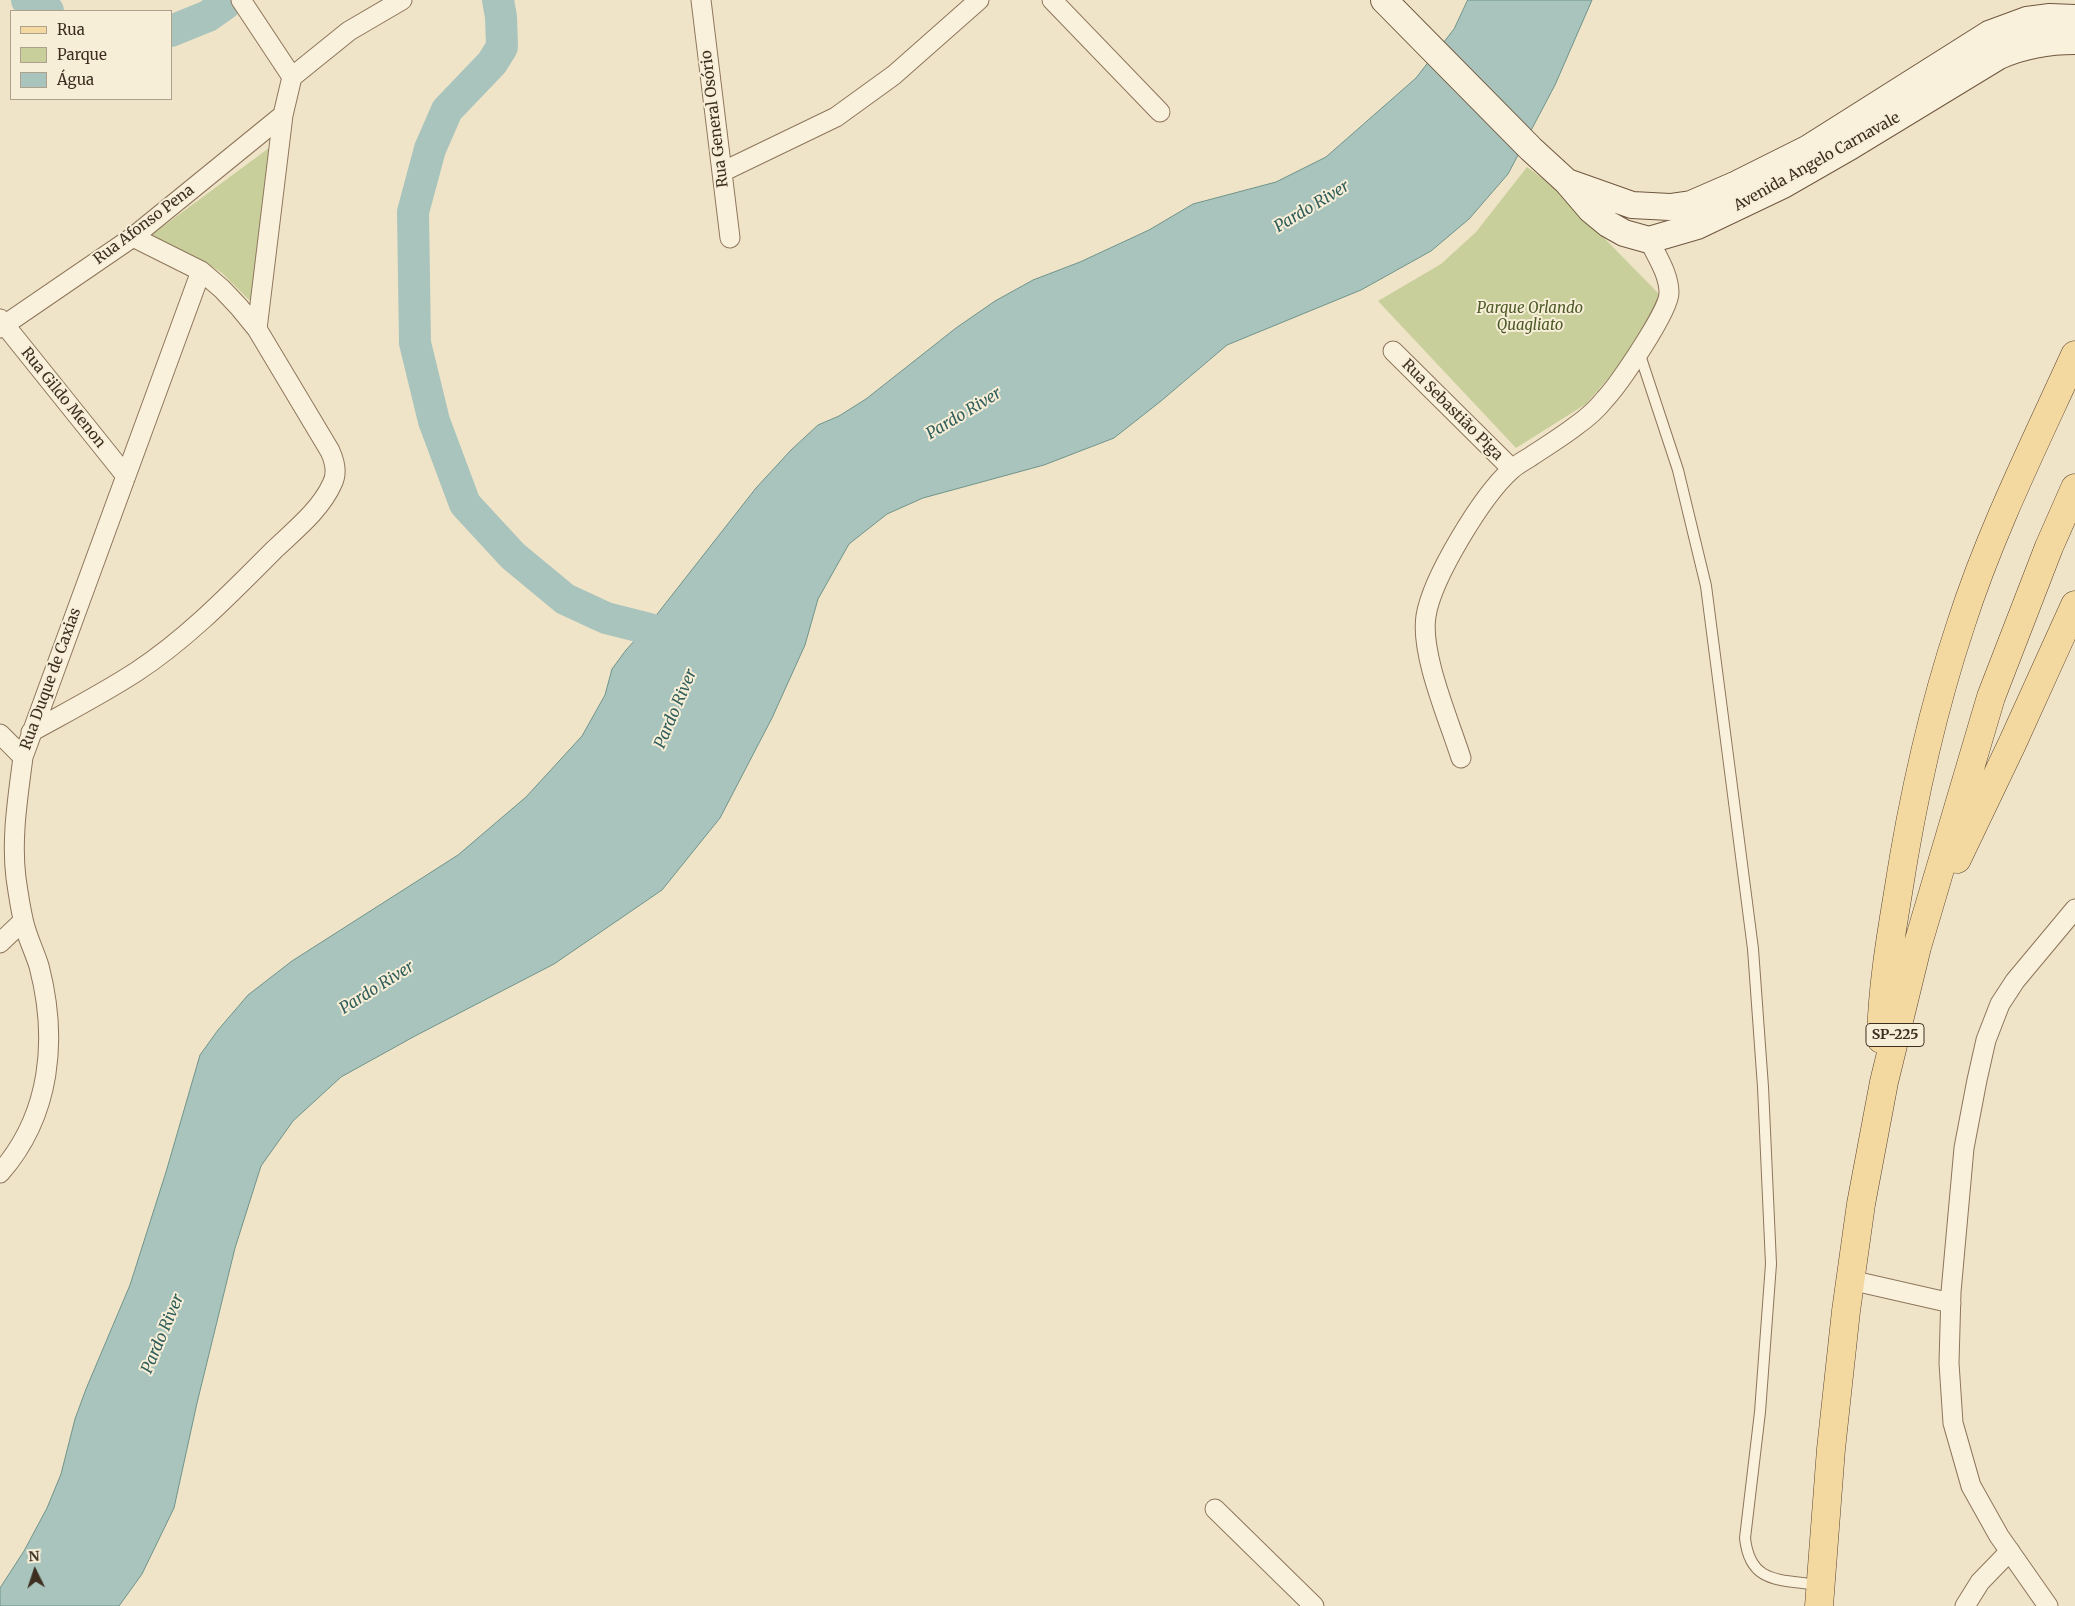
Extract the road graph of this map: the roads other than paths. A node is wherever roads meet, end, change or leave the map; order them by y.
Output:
1 (241, 0) edge
2 (402, 0) edge
3 (701, 0) edge
4 (979, 0) edge
5 (1052, 0) edge
6 (1384, 0) edge
7 (2075, 18) edge
8 (2075, 41) edge
9 (292, 77) junction
10 (1160, 112) dead end
11 (283, 115) junction
12 (722, 172) junction
13 (1567, 182) junction
14 (134, 237) junction
15 (730, 238) dead end
16 (1649, 240) junction
17 (201, 271) junction
18 (2, 324) edge
19 (257, 329) junction
20 (1393, 351) dead end
21 (1639, 351) junction
22 (2075, 355) edge
23 (1512, 469) junction
24 (126, 476) junction
25 (2075, 488) edge
26 (2075, 605) edge
27 (31, 732) junction
28 (0, 734) edge
29 (23, 757) junction
30 (1461, 758) dead end
31 (2075, 909) edge
32 (23, 920) junction
33 (0, 943) edge
34 (1917, 947) junction
35 (1884, 1082) junction
36 (0, 1173) edge
37 (1850, 1280) junction
38 (1951, 1303) junction
39 (1215, 1510) dead end
40 (2010, 1551) junction
41 (1820, 1596) edge
42 (1314, 1606) edge
43 (1965, 1606) edge
44 (2048, 1606) edge

1 - 9 street
2 - 9 street
3 - 12 street, Rua General Osório
4 - 12 street
5 - 10 street
6 - 13 main road, Avenida Angelo Carnavale
7 - 13 main road, Avenida Angelo Carnavale
8 - 16 main road, Avenida Angelo Carnavale
9 - 11 street
11 - 14 street, Rua Afonso Pena
11 - 19 street
12 - 15 street, Rua General Osório
13 - 16 main road, Avenida Angelo Carnavale
14 - 17 street
14 - 18 street, Rua Afonso Pena
16 - 21 street
17 - 19 street
17 - 24 street, Rua Duque de Caxias
18 - 24 street, Rua Gildo Menon
19 - 27 street
20 - 23 street, Rua Sebastião Piga
21 - 23 street
21 - 41 lane
22 - 35 main road
23 - 30 street
24 - 27 street, Rua Duque de Caxias
25 - 34 main road, SP-225
26 - 34 main road
27 - 29 street, Rua Duque de Caxias
28 - 29 street
29 - 32 street, Rua Duque de Caxias
31 - 38 street
32 - 33 street
32 - 36 street, Rua Duque de Caxias
34 - 35 main road, SP-225
35 - 37 main road, SP-225
37 - 38 street
37 - 41 main road, SP-225
38 - 40 street
39 - 42 street
40 - 43 street
40 - 44 street

